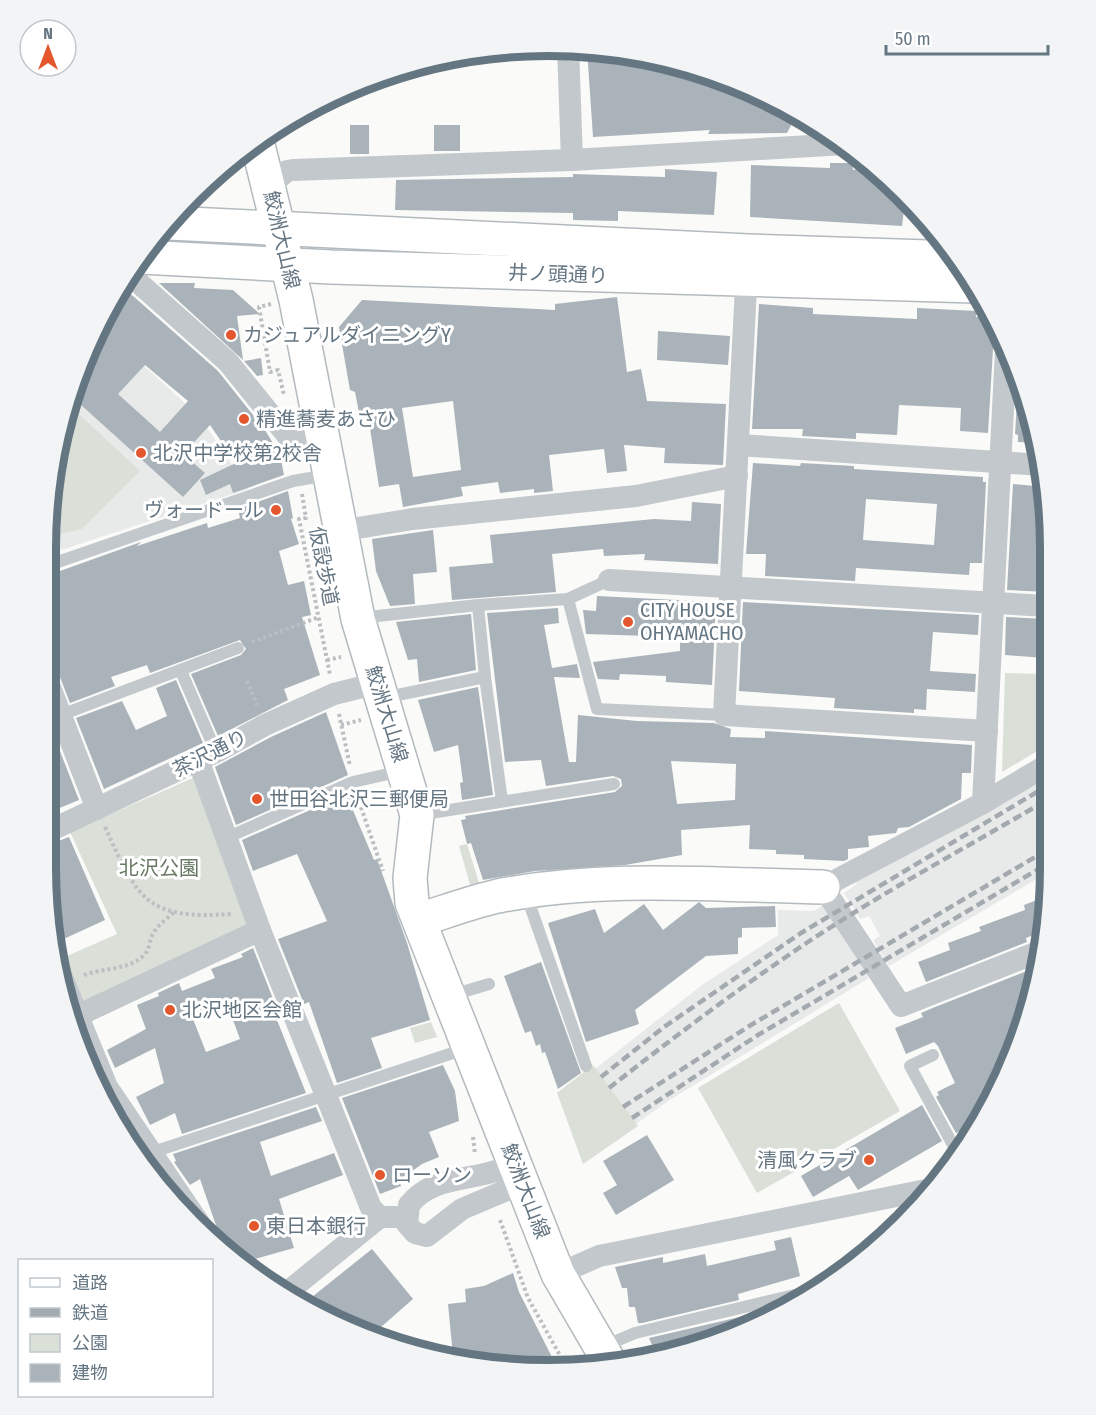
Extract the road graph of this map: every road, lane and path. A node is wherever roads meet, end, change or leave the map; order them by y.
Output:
1 (568, 57) edge
2 (830, 145) edge
3 (259, 149) edge
4 (572, 160) junction
5 (269, 186) junction
6 (178, 223) edge
7 (280, 228) junction
8 (150, 257) edge
9 (946, 258) edge
10 (287, 263) junction
11 (747, 265) junction
12 (135, 280) edge
13 (964, 285) edge
14 (259, 307) dead end
15 (1005, 366) edge
16 (306, 435) junction
17 (739, 445) junction
18 (1001, 462) junction
19 (1033, 464) edge
20 (737, 476) junction
21 (314, 477) junction
22 (339, 531) junction
23 (56, 563) edge
24 (609, 580) joint
25 (732, 588) junction
26 (568, 599) junction
27 (994, 603) junction
28 (478, 605) junction
29 (1040, 606) edge
30 (318, 617) junction
31 (358, 619) junction
32 (238, 648) joint
33 (181, 671) junction
34 (484, 677) junction
35 (334, 694) junction
36 (376, 699) junction
37 (724, 715) junction
38 (56, 717) edge
39 (341, 725) junction
40 (56, 726) edge
41 (987, 731) junction
42 (207, 756) junction
43 (1040, 769) edge
44 (403, 770) junction
45 (353, 782) junction
46 (614, 784) dead end
47 (502, 801) junction
48 (983, 803) junction
49 (417, 815) junction
50 (100, 816) junction
51 (56, 830) edge
52 (226, 838) junction
53 (823, 887) junction
54 (526, 893) junction
55 (175, 911) junction
56 (256, 919) junction
57 (419, 920) junction
58 (1032, 954) edge
59 (68, 975) edge
60 (489, 984) dead end
61 (448, 996) junction
62 (79, 1015) joint
63 (87, 1038) edge
64 (470, 1047) junction
65 (933, 1055) dead end
66 (586, 1066) dead end
67 (324, 1095) junction
68 (954, 1146) edge
69 (148, 1154) edge
70 (519, 1173) junction
71 (449, 1180) junction
72 (918, 1192) edge
73 (462, 1209) junction
74 (380, 1216) junction
75 (406, 1216) junction
76 (500, 1220) dead end
77 (558, 1274) junction
78 (292, 1288) edge
79 (790, 1296) edge
80 (606, 1355) edge
81 (562, 1359) edge

1 - 4 street
2 - 4 street
3 - 5 main road, 鮫洲大山線
4 - 5 street
5 - 7 main road, 鮫洲大山線
6 - 7 main road, 井ノ頭通り
7 - 10 main road, 鮫洲大山線
7 - 11 main road, 井ノ頭通り
8 - 10 main road, 井ノ頭通り
9 - 11 main road, 井ノ頭通り
10 - 11 main road, 井ノ頭通り
10 - 16 main road, 鮫洲大山線
11 - 13 main road, 井ノ頭通り
11 - 17 street
12 - 16 street
14 - 16 path
15 - 18 street
16 - 21 main road, 鮫洲大山線
17 - 18 street
17 - 20 street
18 - 19 street
18 - 27 street
20 - 22 street
20 - 25 street
21 - 22 main road, 鮫洲大山線
21 - 23 lane
21 - 30 path, 仮設歩道
22 - 31 main road, 鮫洲大山線
24 - 25 street
24 - 26 lane
25 - 27 street
25 - 37 street
26 - 28 lane
26 - 37 lane
27 - 29 street
27 - 41 street
28 - 31 lane
28 - 34 lane
30 - 32 path
30 - 35 path, 仮設歩道
31 - 36 main road, 鮫洲大山線
32 - 33 lane
33 - 38 lane
33 - 42 lane
34 - 36 lane
34 - 47 lane
35 - 36 street, 茶沢通り
35 - 39 path, 仮設歩道
35 - 42 street, 茶沢通り
36 - 39 path
36 - 44 main road, 鮫洲大山線
37 - 41 street
39 - 45 path, 仮設歩道
40 - 50 street
41 - 48 street
42 - 50 street, 茶沢通り
42 - 52 street
43 - 48 street
44 - 45 lane
44 - 49 main road, 鮫洲大山線
45 - 52 lane
46 - 47 lane
47 - 49 lane
48 - 53 street
49 - 57 main road, 鮫洲大山線
50 - 51 street, 茶沢通り
50 - 55 path
52 - 56 street
53 - 54 main road
53 - 58 street
54 - 57 main road
54 - 66 lane
55 - 56 path
55 - 59 path
56 - 62 street
56 - 67 street
57 - 61 main road, 鮫洲大山線
60 - 61 lane
61 - 64 main road, 鮫洲大山線
62 - 63 street
64 - 67 lane
64 - 70 main road, 鮫洲大山線
65 - 68 lane
67 - 69 lane
67 - 74 street
70 - 71 street
70 - 73 street
70 - 77 main road, 鮫洲大山線
71 - 73 street
71 - 75 street
72 - 77 street
73 - 75 street
74 - 75 street
74 - 78 street
76 - 81 path
77 - 80 main road, 鮫洲大山線
79 - 80 lane

